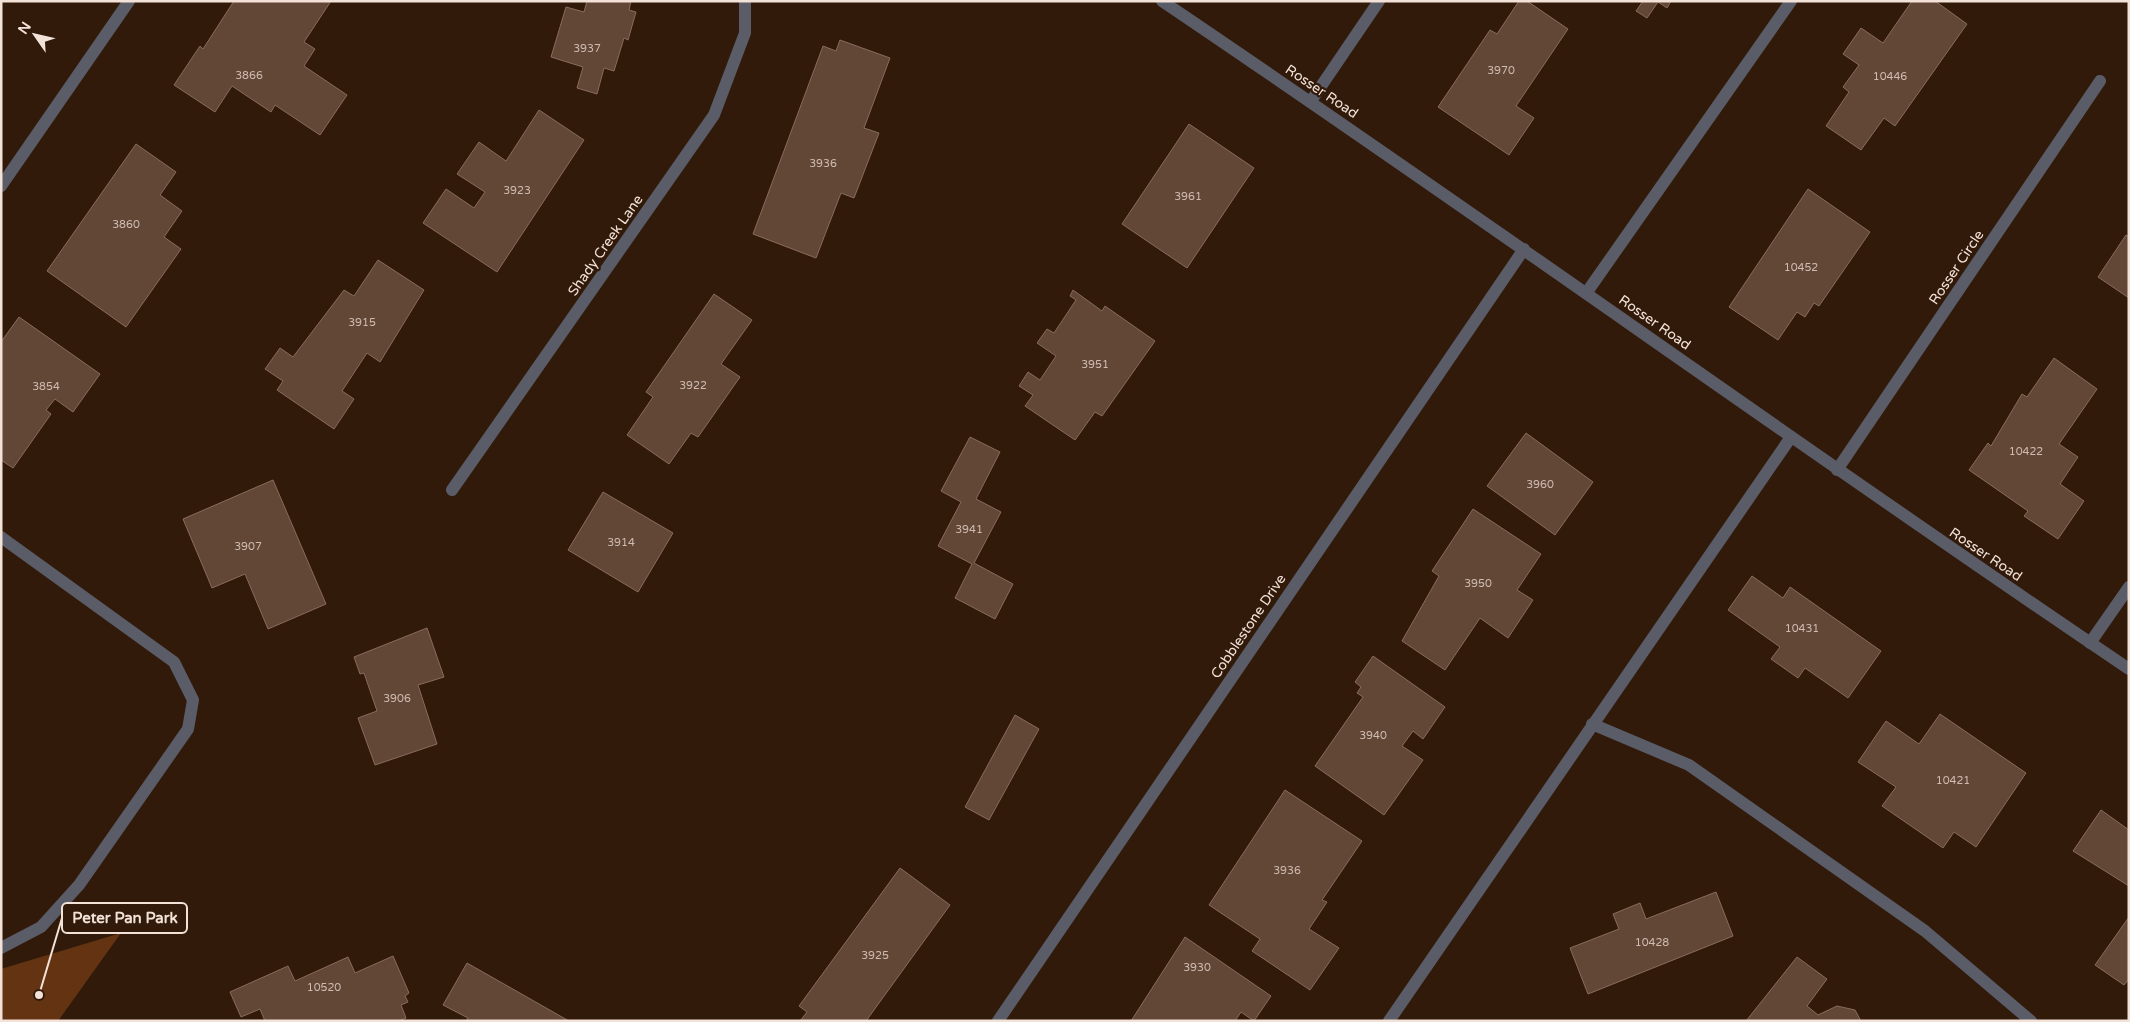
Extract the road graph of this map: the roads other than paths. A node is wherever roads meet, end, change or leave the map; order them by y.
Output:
1 (129, 1) edge
2 (744, 1) edge
3 (1162, 1) edge
4 (1379, 1) edge
5 (1791, 1) edge
6 (2100, 81) dead end
7 (1311, 102) junction
8 (1, 186) edge
9 (1524, 249) junction
10 (1586, 292) junction
11 (1790, 437) junction
12 (1837, 470) junction
13 (452, 490) dead end
14 (1, 537) edge
15 (2129, 587) edge
16 (2090, 643) junction
17 (2129, 669) edge
18 (1592, 724) junction
19 (1, 948) edge
20 (998, 1021) edge
21 (1389, 1021) edge
22 (2031, 1021) edge

1 - 8 street
2 - 13 street, Shady Creek Lane
3 - 7 street, Rosser Road
4 - 7 street
5 - 10 street
6 - 12 street, Rosser Circle
7 - 9 street, Rosser Road
9 - 10 street, Rosser Road
9 - 20 street, Cobblestone Drive
10 - 11 street, Rosser Road
11 - 12 street, Rosser Road
11 - 18 street
12 - 16 street, Rosser Road
14 - 19 street
15 - 16 street
16 - 17 street, Rosser Road
18 - 21 street
18 - 22 street

